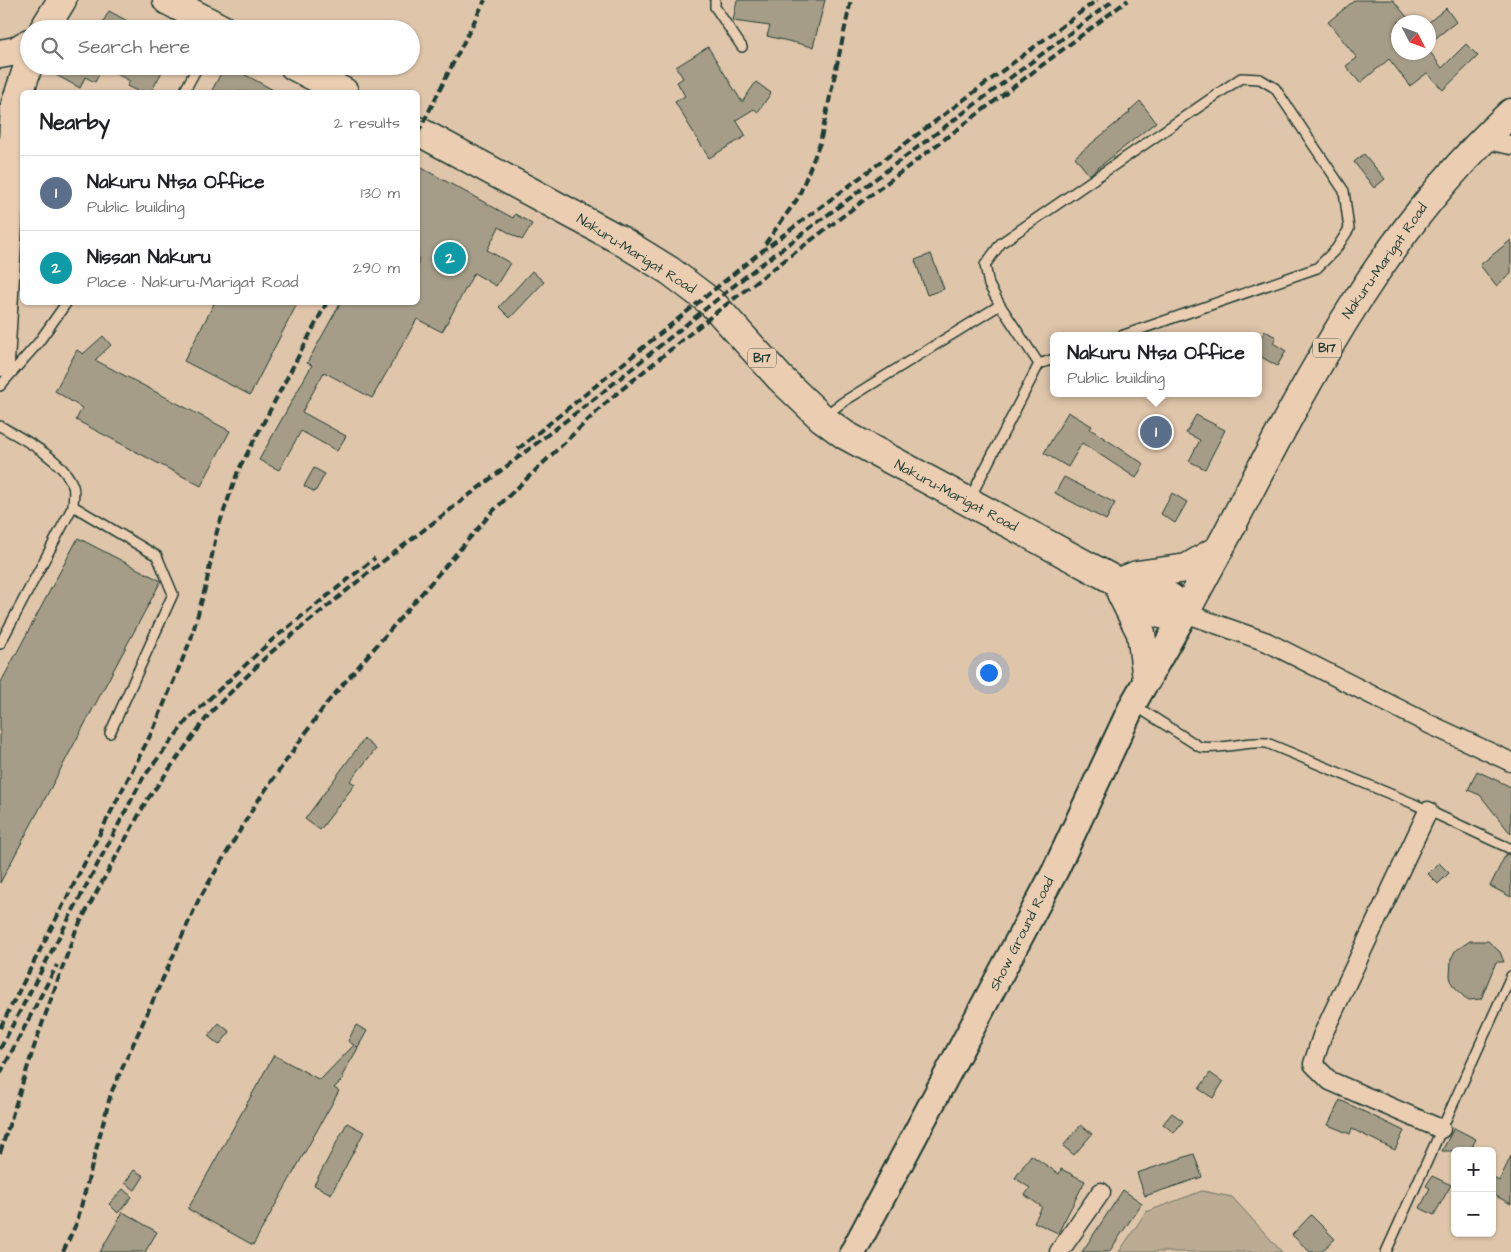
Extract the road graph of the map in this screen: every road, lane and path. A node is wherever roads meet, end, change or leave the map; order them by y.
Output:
1 (167, 0) edge
2 (714, 0) edge
3 (64, 2) edge
4 (51, 20) edge
5 (205, 20) edge
6 (742, 47) dead end
7 (20, 49) edge
8 (0, 54) edge
9 (25, 75) edge
10 (193, 75) edge
11 (311, 75) edge
12 (20, 90) edge
13 (185, 90) edge
14 (340, 90) edge
15 (20, 91) edge
16 (1511, 112) edge
17 (420, 131) edge
18 (1482, 139) junction
19 (1511, 145) edge
20 (65, 305) edge
21 (1000, 305) junction
22 (1133, 332) edge
23 (1050, 360) edge
24 (0, 362) edge
25 (1039, 364) junction
26 (0, 386) edge
27 (822, 418) junction
28 (0, 426) edge
29 (968, 502) junction
30 (73, 506) junction
31 (1220, 549) junction
32 (1116, 582) junction
33 (1185, 613) junction
34 (0, 644) edge
35 (1147, 679) junction
36 (1133, 704) junction
37 (110, 734) dead end
38 (1511, 762) edge
39 (1428, 811) junction
40 (1511, 849) edge
41 (1511, 976) edge
42 (1442, 1129) junction
43 (1100, 1192) dead end
44 (854, 1252) edge
45 (1059, 1252) edge
46 (1386, 1252) edge

1 - 5 main road
2 - 6 lane
3 - 4 main road
7 - 8 main road
9 - 12 main road
10 - 13 lane
11 - 14 main road
15 - 24 main road
16 - 18 main road, Nakuru-Marigat Road / B17
17 - 27 main road, Nakuru-Marigat Road / B17
18 - 19 street
18 - 31 main road, Nakuru-Marigat Road / B17
20 - 26 lane
21 - 22 lane
21 - 25 lane
21 - 27 lane
23 - 25 lane
25 - 29 lane
27 - 29 main road, Nakuru-Marigat Road / B17
28 - 30 lane
29 - 32 main road, Nakuru-Marigat Road / B17
30 - 34 lane
30 - 37 lane
31 - 32 main road
31 - 33 main road, Nakuru-Marigat Road / B17
32 - 33 main road, Nakuru-Marigat Road / B17
32 - 35 main road
33 - 35 main road, Show Ground Road
33 - 38 street
35 - 36 main road, Show Ground Road
36 - 39 lane
36 - 44 main road, Show Ground Road
39 - 40 lane
39 - 42 street
41 - 42 lane
42 - 46 lane
43 - 45 street

